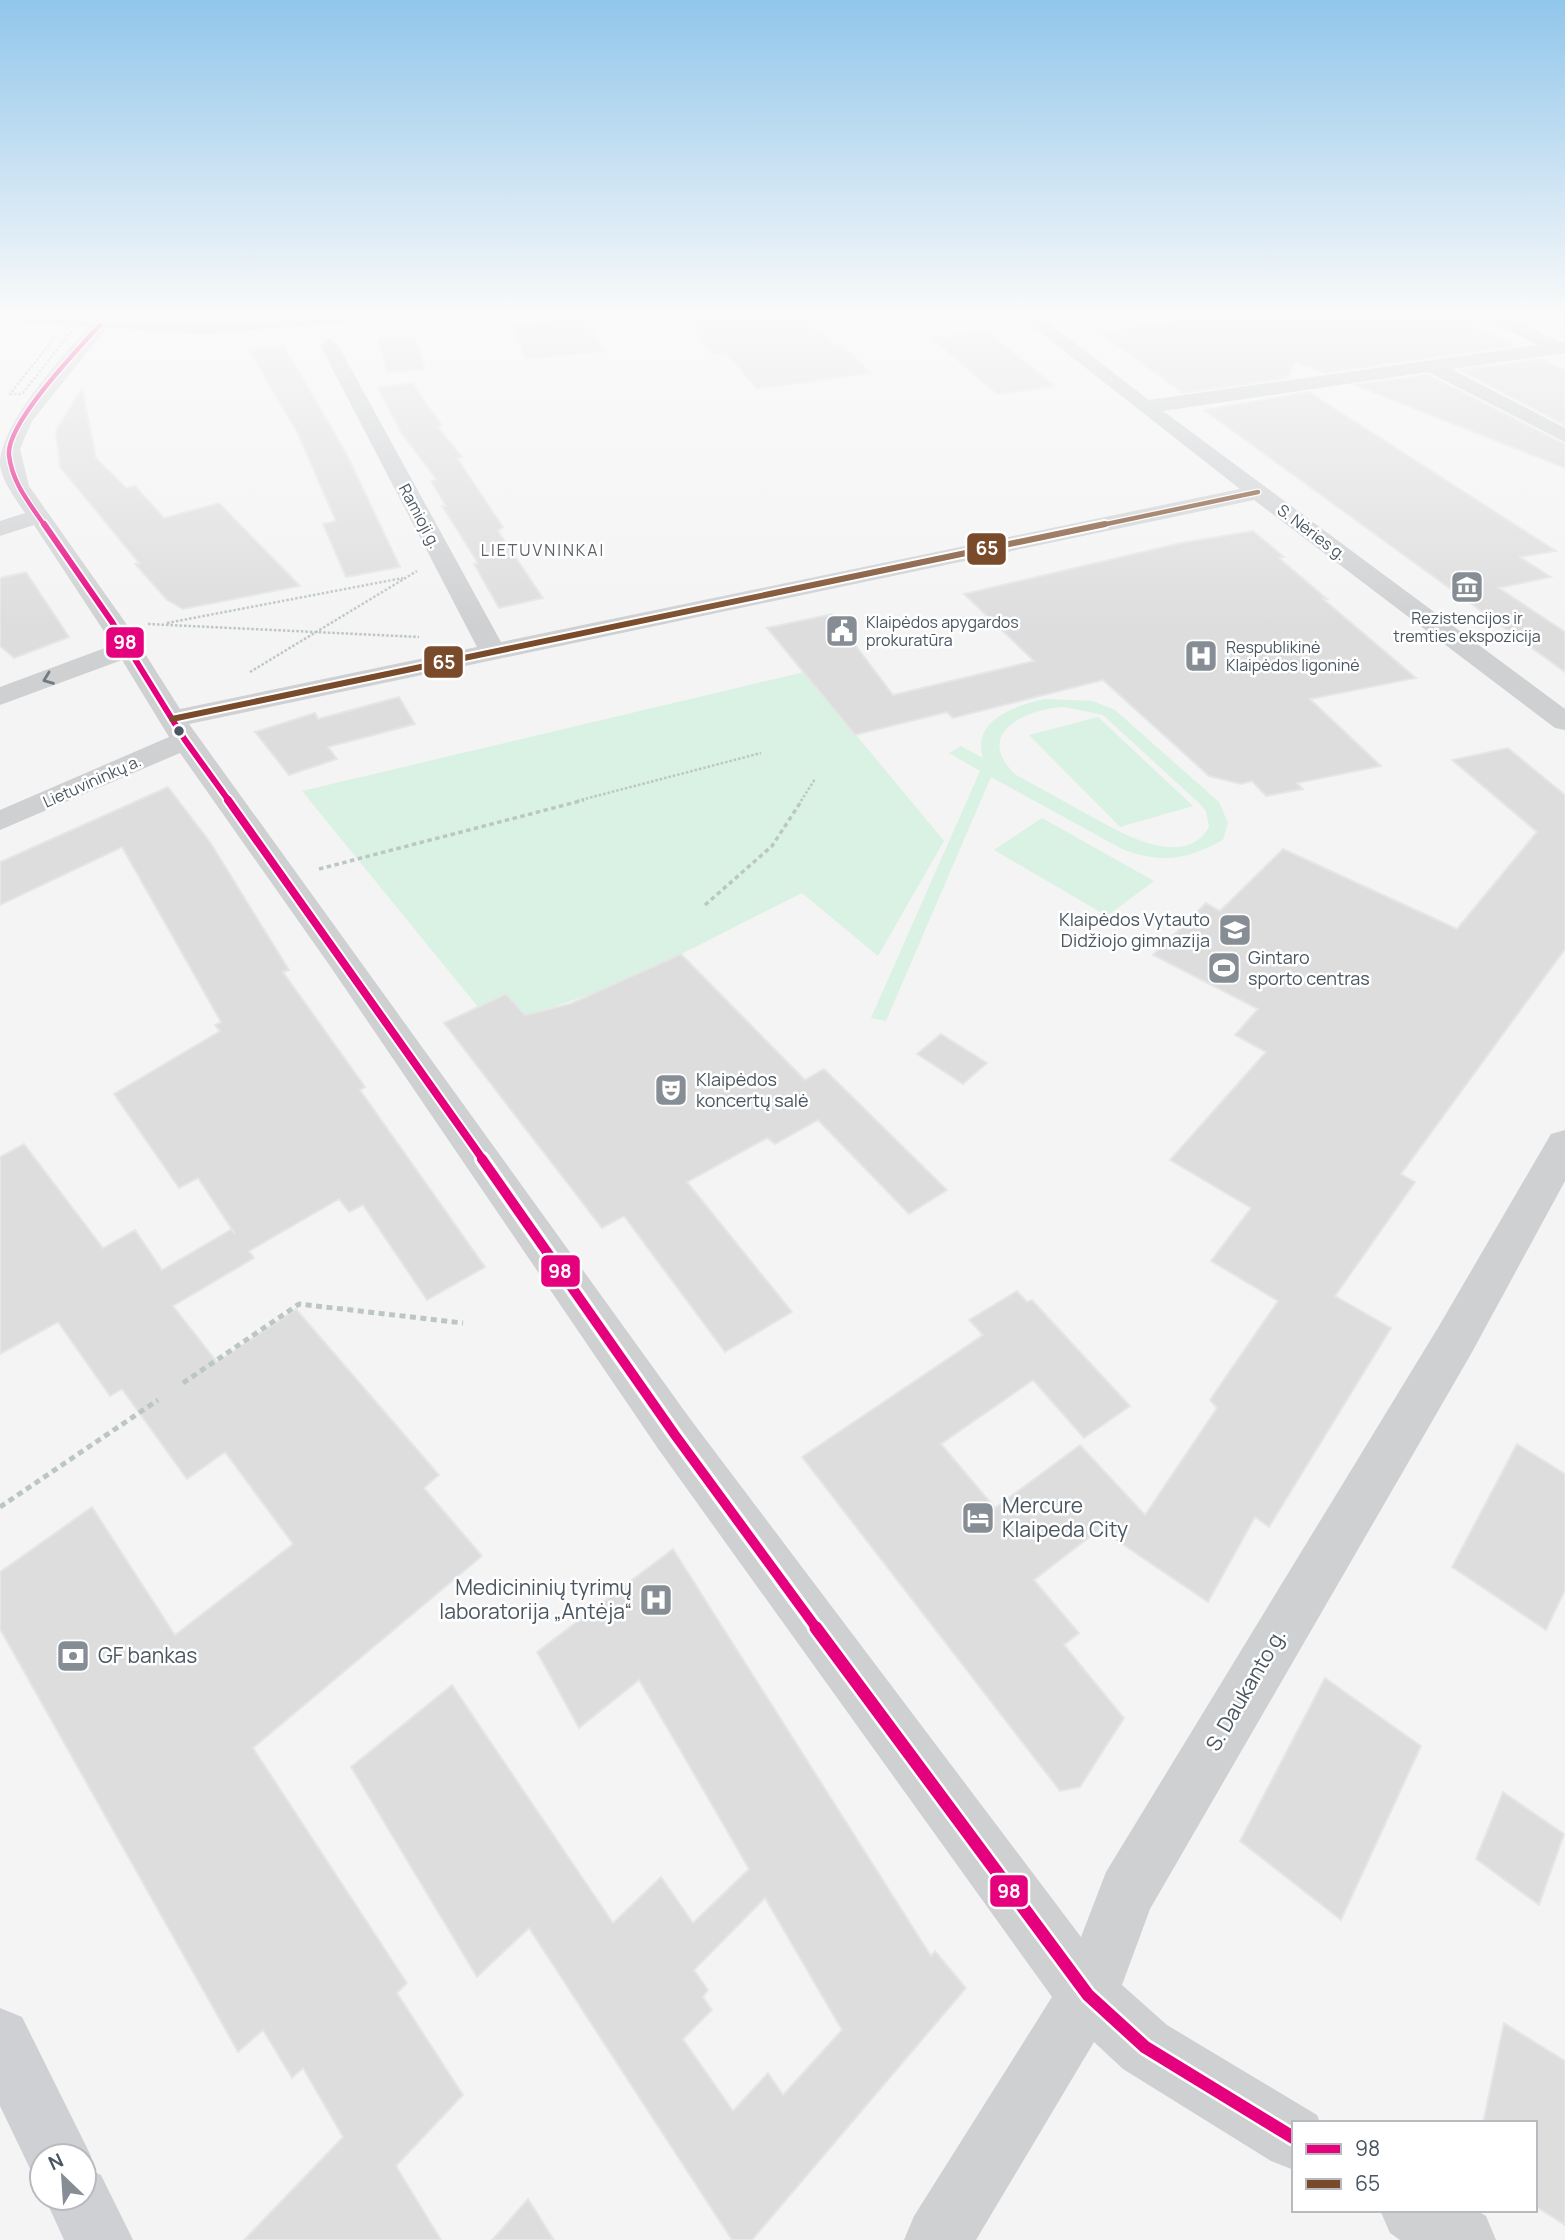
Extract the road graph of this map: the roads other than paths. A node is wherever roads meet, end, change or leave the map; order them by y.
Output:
1 (23, 419) edge
2 (368, 419) edge
3 (1160, 419) edge
4 (1532, 419) edge
5 (1565, 436) edge
6 (1258, 492) junction
7 (39, 516) junction
8 (0, 529) edge
9 (490, 646) junction
10 (129, 648) junction
11 (0, 697) edge
12 (1565, 722) edge
13 (178, 730) junction
14 (0, 821) edge
15 (1565, 1145) edge
16 (1088, 1995) junction
17 (0, 2039) edge
18 (1292, 2137) edge
19 (51, 2142) edge
20 (85, 2212) edge
21 (1416, 2212) edge
22 (99, 2240) edge
23 (938, 2240) edge
24 (1462, 2240) edge

1 - 7 street
2 - 9 street, Ramioji g.
3 - 6 street, S. Nėries g.
4 - 5 street
6 - 9 street, Lietuvininkų a.
6 - 12 street, S. Nėries g.
7 - 8 street
7 - 10 street
9 - 13 street, Lietuvininkų a.
10 -> 11 street
10 - 13 street
13 - 14 street, Lietuvininkų a.
13 - 16 street
15 - 16 street, S. Daukanto g.
16 - 18 street
16 - 23 street, S. Daukanto g.
17 - 19 main road
20 - 22 main road
21 - 24 street

